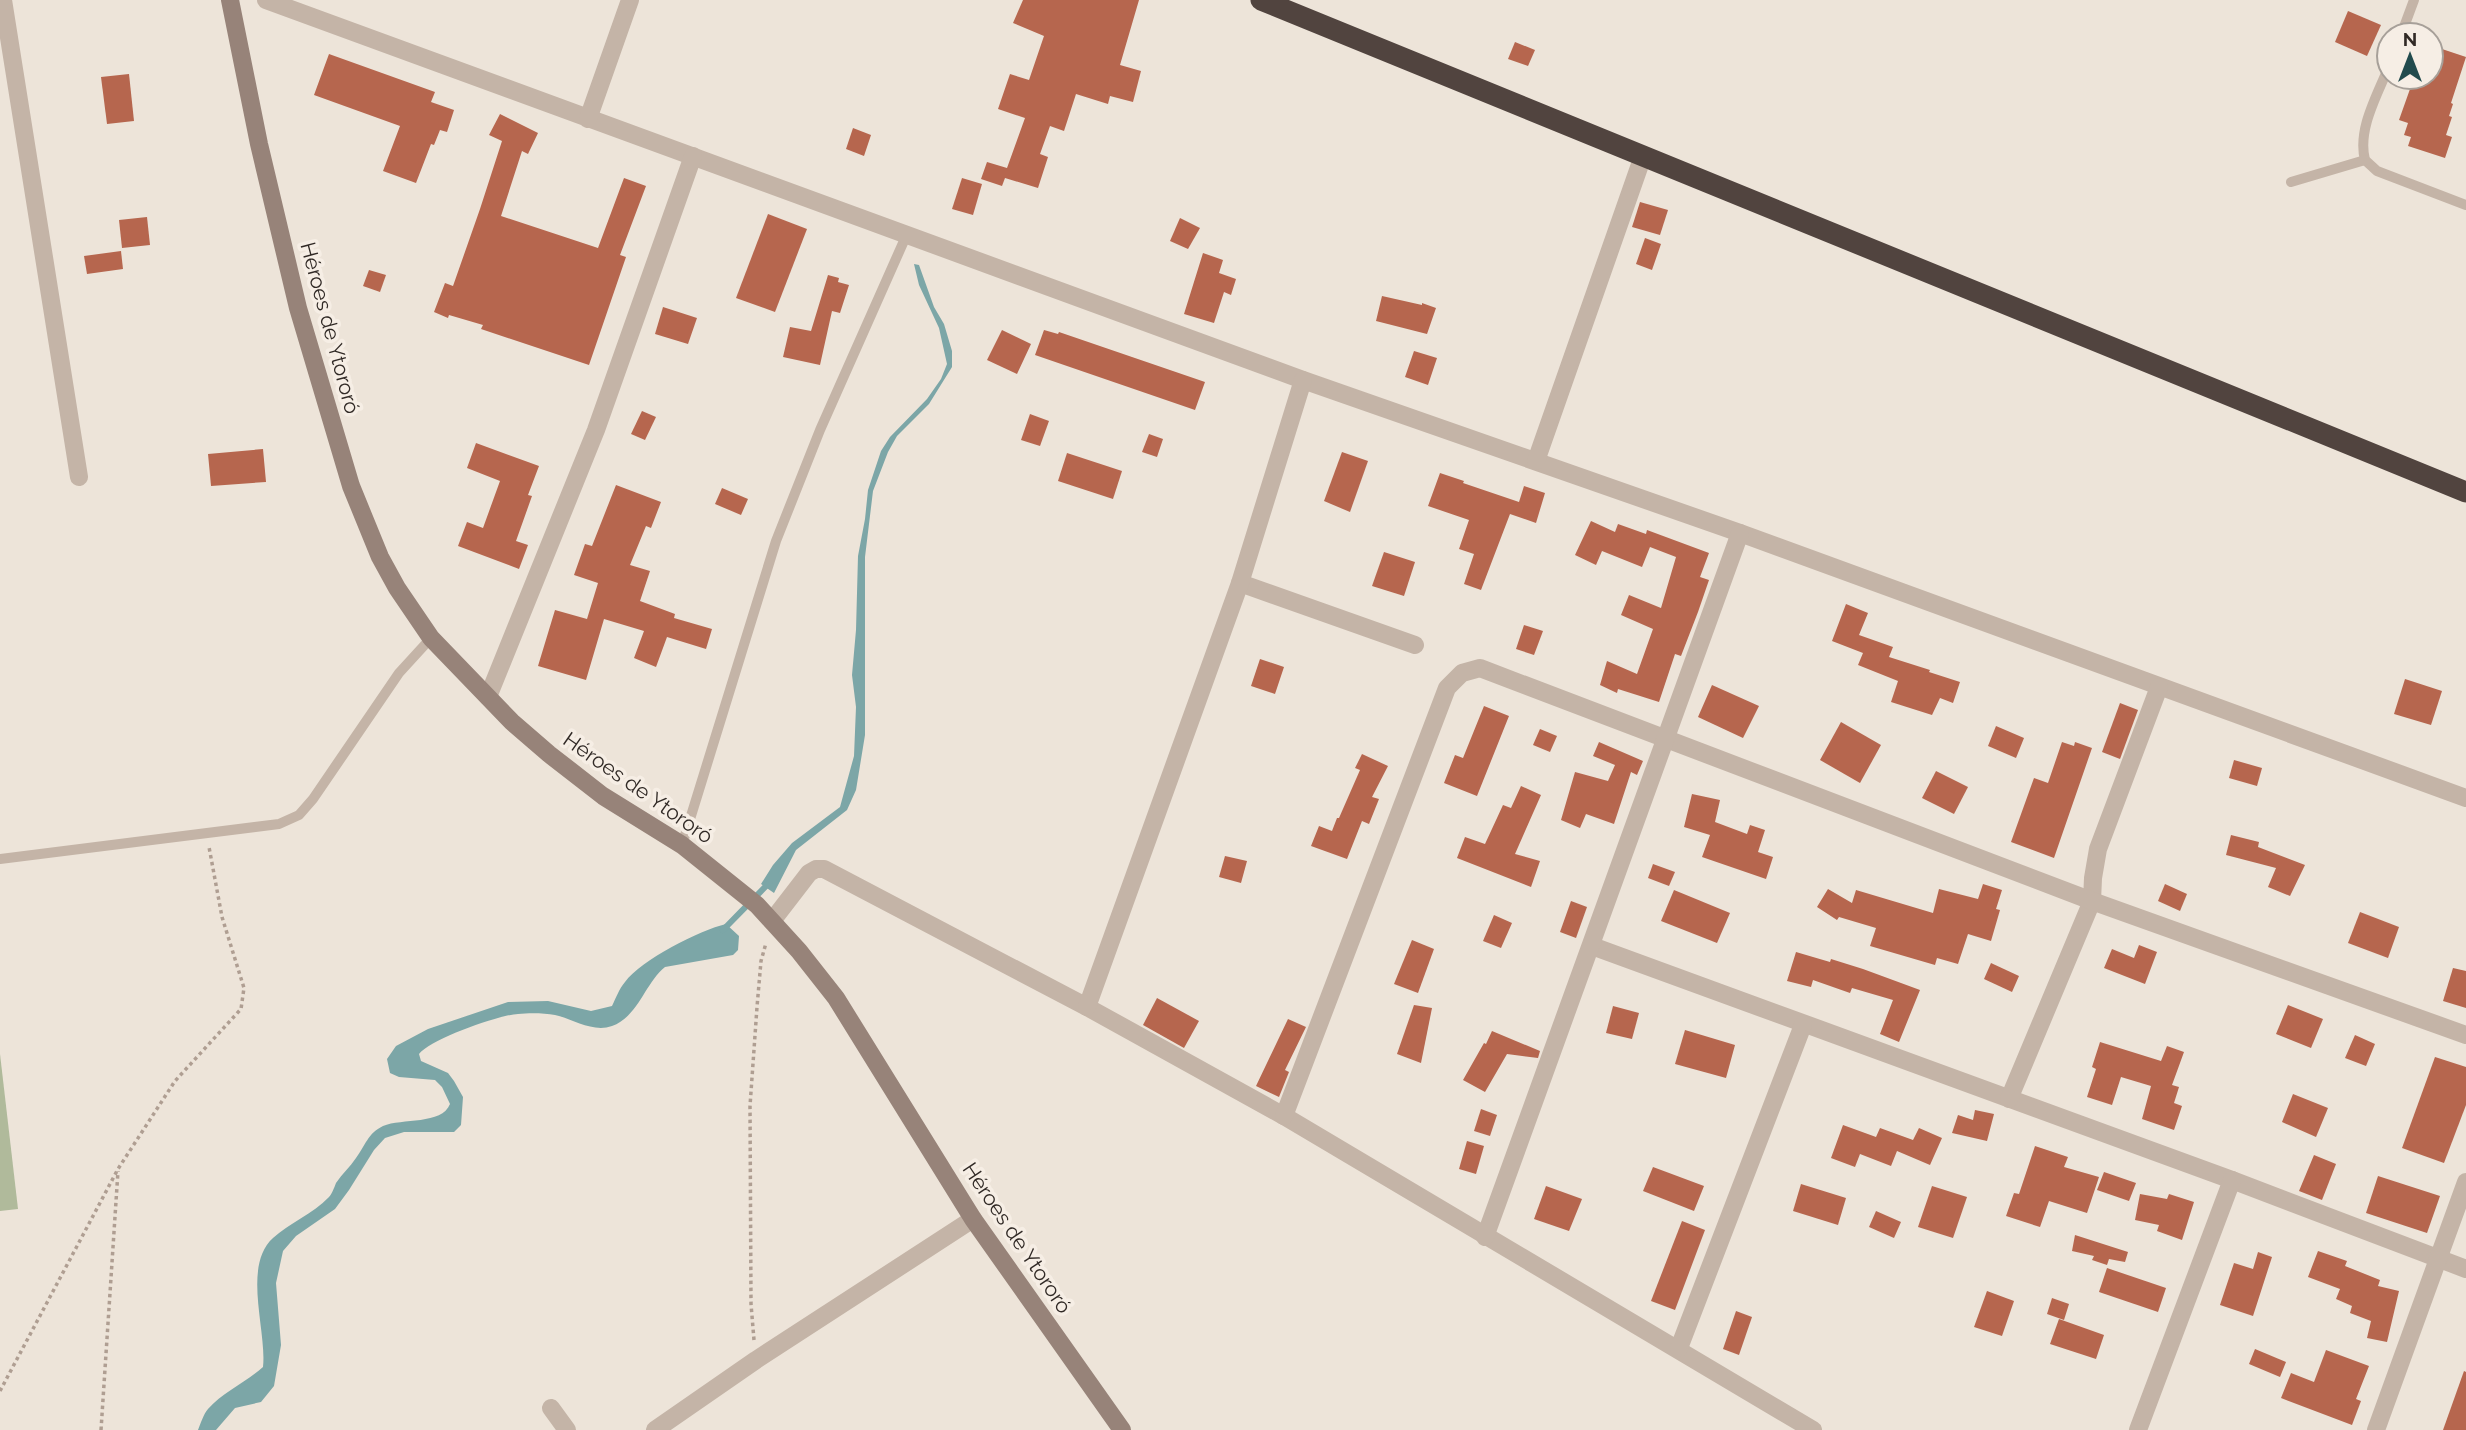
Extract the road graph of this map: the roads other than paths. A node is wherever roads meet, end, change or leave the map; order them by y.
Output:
1 (3, 0) edge
2 (230, 0) edge
3 (266, 0) edge
4 (630, 0) edge
5 (1261, 0) edge
6 (2414, 0) edge
7 (2406, 21) edge
8 (7, 58) edge
9 (2380, 91) edge
10 (588, 119) junction
11 (693, 156) junction
12 (1643, 156) junction
13 (2365, 160) junction
14 (2291, 182) dead end
15 (2466, 205) edge
16 (907, 234) junction
17 (1303, 380) junction
18 (1536, 461) junction
19 (79, 477) dead end
20 (2466, 492) edge
21 (1740, 533) junction
22 (1240, 583) junction
23 (431, 638) junction
24 (1415, 645) dead end
25 (2159, 687) junction
26 (488, 697) junction
27 (1664, 737) junction
28 (2466, 798) edge
29 (682, 845) junction
30 (0, 859) edge
31 (2092, 901) junction
32 (772, 920) junction
33 (1592, 946) junction
34 (1087, 1007) junction
35 (1802, 1025) junction
36 (2466, 1035) edge
37 (2009, 1099) junction
38 (1284, 1116) junction
39 (2232, 1180) junction
40 (2466, 1182) edge
41 (973, 1219) junction
42 (1485, 1237) junction
43 (2439, 1258) junction
44 (2466, 1269) edge
45 (1679, 1348) junction
46 (551, 1408) dead end
47 (567, 1430) edge
48 (656, 1430) edge
49 (1122, 1430) edge
50 (1813, 1430) edge
51 (2138, 1430) edge
52 (2376, 1430) edge

1 - 8 street
2 - 23 main road, Héroes de Ytororó
3 - 10 street
4 - 10 street
5 - 12 highway
6 - 7 lane
8 - 19 street
9 - 13 lane
10 - 11 street
11 - 16 street
11 - 26 street
12 - 18 street
12 - 20 highway
13 - 14 lane
13 - 15 lane
16 - 17 street
16 - 29 lane
17 - 18 street
17 - 22 street
18 - 21 street
21 - 25 street
21 - 27 street
22 - 24 street
22 - 34 street
23 - 26 main road, Héroes de Ytororó
23 - 30 lane
25 - 28 street
25 - 31 street
26 - 29 main road, Héroes de Ytororó
27 - 31 street
27 - 33 street
27 - 38 street
29 - 32 main road, Héroes de Ytororó
31 - 36 street
31 - 37 street
32 - 34 street
32 - 41 main road, Héroes de Ytororó
33 - 35 street
33 - 42 street
34 - 38 street
35 - 37 street
35 - 45 street
37 - 39 street
38 - 42 street
39 - 43 street
39 - 51 street
40 - 43 street
41 - 48 street
41 - 49 main road, Héroes de Ytororó
42 - 45 street
43 - 44 street
43 - 52 street
45 - 50 street
46 - 47 street

